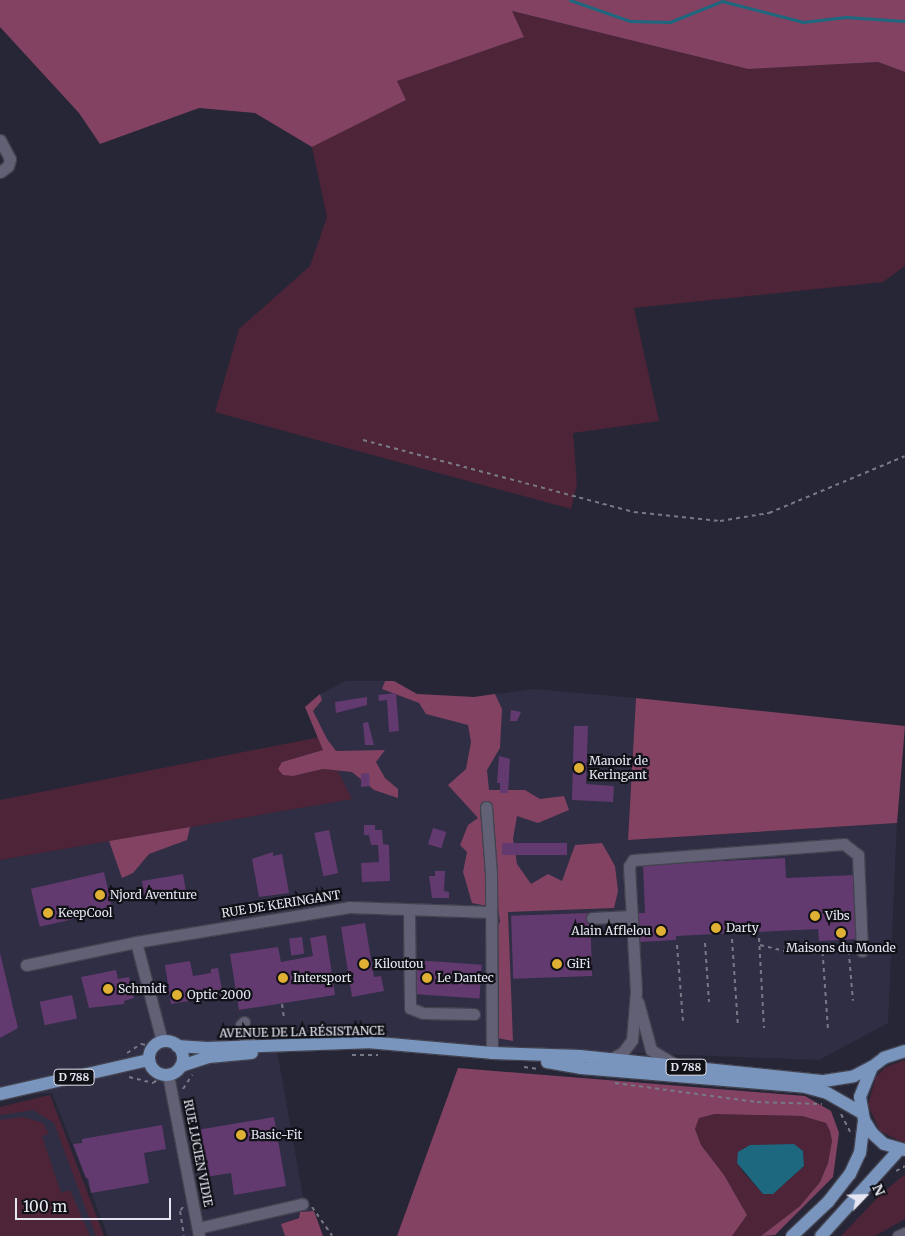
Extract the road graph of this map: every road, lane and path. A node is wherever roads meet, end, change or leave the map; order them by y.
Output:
1 (0, 140) edge
2 (0, 172) edge
3 (363, 440) dead end
4 (905, 456) edge
5 (486, 807) dead end
6 (409, 911) junction
7 (492, 912) junction
8 (632, 916) junction
9 (592, 918) dead end
10 (759, 938) dead end
11 (732, 939) dead end
12 (136, 942) junction
13 (705, 943) dead end
14 (848, 943) dead end
15 (822, 944) dead end
16 (677, 945) dead end
17 (759, 945) junction
18 (822, 948) junction
19 (862, 951) dead end
20 (26, 965) dead end
21 (636, 991) junction
22 (853, 1001) dead end
23 (709, 1002) dead end
24 (282, 1004) dead end
25 (474, 1014) dead end
26 (284, 1019) dead end
27 (682, 1020) dead end
28 (244, 1022) dead end
29 (738, 1026) dead end
30 (764, 1028) dead end
31 (828, 1029) dead end
32 (162, 1041) junction
33 (253, 1045) junction
34 (178, 1046) junction
35 (427, 1048) junction
36 (905, 1051) edge
37 (495, 1053) junction
38 (343, 1055) dead end
39 (382, 1056) dead end
40 (610, 1059) junction
41 (148, 1060) junction
42 (181, 1066) junction
43 (522, 1066) dead end
44 (677, 1066) junction
45 (872, 1067) junction
46 (197, 1068) dead end
47 (540, 1070) dead end
48 (166, 1075) junction
49 (124, 1076) dead end
50 (614, 1083) dead end
51 (0, 1094) edge
52 (183, 1095) dead end
53 (826, 1104) dead end
54 (838, 1111) dead end
55 (863, 1116) junction
56 (850, 1134) dead end
57 (902, 1150) edge
58 (884, 1166) junction
59 (905, 1166) edge
60 (302, 1204) joint
61 (199, 1232) edge
62 (905, 1233) edge
63 (332, 1236) edge
64 (792, 1236) edge
65 (821, 1236) edge
66 (898, 1236) edge

1 - 2 street
3 - 4 path
5 - 7 street
6 - 7 street, RUE DE KERINGANT
6 - 12 street, RUE DE KERINGANT
6 - 25 street
7 - 37 street
8 - 9 street
8 - 19 street
8 - 21 street
10 - 17 path
11 - 29 path
12 - 20 street, RUE DE KERINGANT
12 - 32 street
13 - 23 path
14 - 22 path
15 - 18 path
16 - 27 path
17 - 18 path
17 - 30 path
18 - 31 path
21 - 40 street
21 - 44 street
24 - 26 path
28 - 33 street
32 - 34 main road
32 - 41 main road
33 - 34 main road, AVENUE DE LA RÉSISTANCE / D 788
33 - 35 main road, AVENUE DE LA RÉSISTANCE / D 788
34 - 42 main road
35 - 37 main road, AVENUE DE LA RÉSISTANCE / D 788
35 - 42 main road, AVENUE DE LA RÉSISTANCE / D 788
36 - 45 main road, AVENUE DE LA RÉSISTANCE
37 - 40 main road, AVENUE DE LA RÉSISTANCE / D 788
37 - 55 main road, AVENUE DE LA RÉSISTANCE / D 788
38 - 39 path
40 - 44 main road, AVENUE DE LA RÉSISTANCE / D 788
41 - 48 main road
41 - 51 main road, D 788
42 - 48 main road
43 - 47 path
44 - 45 main road, AVENUE DE LA RÉSISTANCE / D 788
45 - 55 main road
46 - 52 path
48 - 49 path
48 - 61 street, RUE LUCIEN VIDIE
50 - 53 path
54 - 56 path
55 - 57 main road, AVENUE DE LA RÉSISTANCE
55 - 64 main road
57 - 58 main road
58 - 59 path
58 - 65 main road
60 - 61 street
60 - 63 path
62 - 66 street

